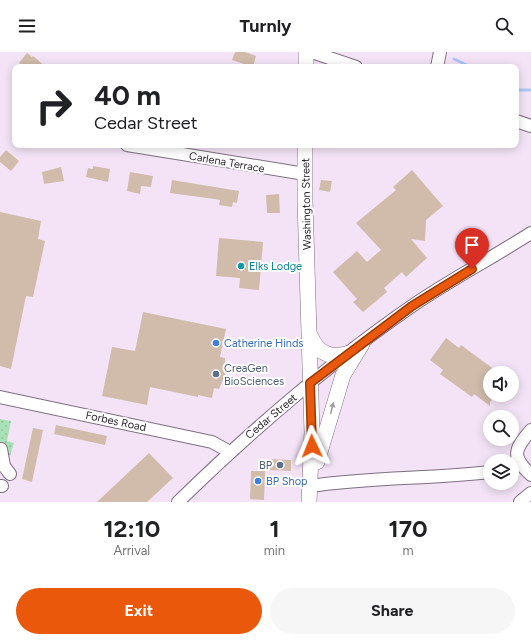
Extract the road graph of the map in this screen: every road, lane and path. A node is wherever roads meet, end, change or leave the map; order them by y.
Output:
1 (306, 52) edge
2 (312, 52) edge
3 (440, 52) edge
4 (306, 64) edge
5 (347, 64) edge
6 (438, 64) edge
7 (519, 122) edge
8 (531, 126) edge
9 (145, 148) edge
10 (305, 148) edge
11 (304, 174) junction
12 (531, 233) edge
13 (310, 335) junction
14 (362, 344) junction
15 (350, 353) junction
16 (310, 383) junction
17 (0, 397) edge
18 (531, 430) edge
19 (1, 449) dead end
20 (230, 452) junction
21 (517, 454) edge
22 (519, 468) edge
23 (483, 473) edge
24 (10, 474) dead end
25 (531, 475) edge
26 (311, 486) junction
27 (531, 493) edge
28 (178, 502) edge
29 (309, 502) edge
30 (520, 502) edge

1 - 4 main road
2 - 5 street
3 - 6 street
7 - 8 street
9 - 11 street, Carlena Terrace
10 - 11 main road, Washington Street
11 - 13 main road, Washington Street
12 - 14 street, Cedar Street
13 - 15 main road
13 - 16 main road, Washington Street
14 - 15 street, Cedar Street
26 -> 14 main road
15 - 16 street, Cedar Street
16 - 20 street, Cedar Street
16 - 26 main road, Washington Street
17 - 20 street, Forbes Road
18 - 21 street
19 - 24 street
20 - 28 street, Cedar Street
22 - 25 street
23 - 26 street
26 - 29 main road, Washington Street
27 - 30 street

